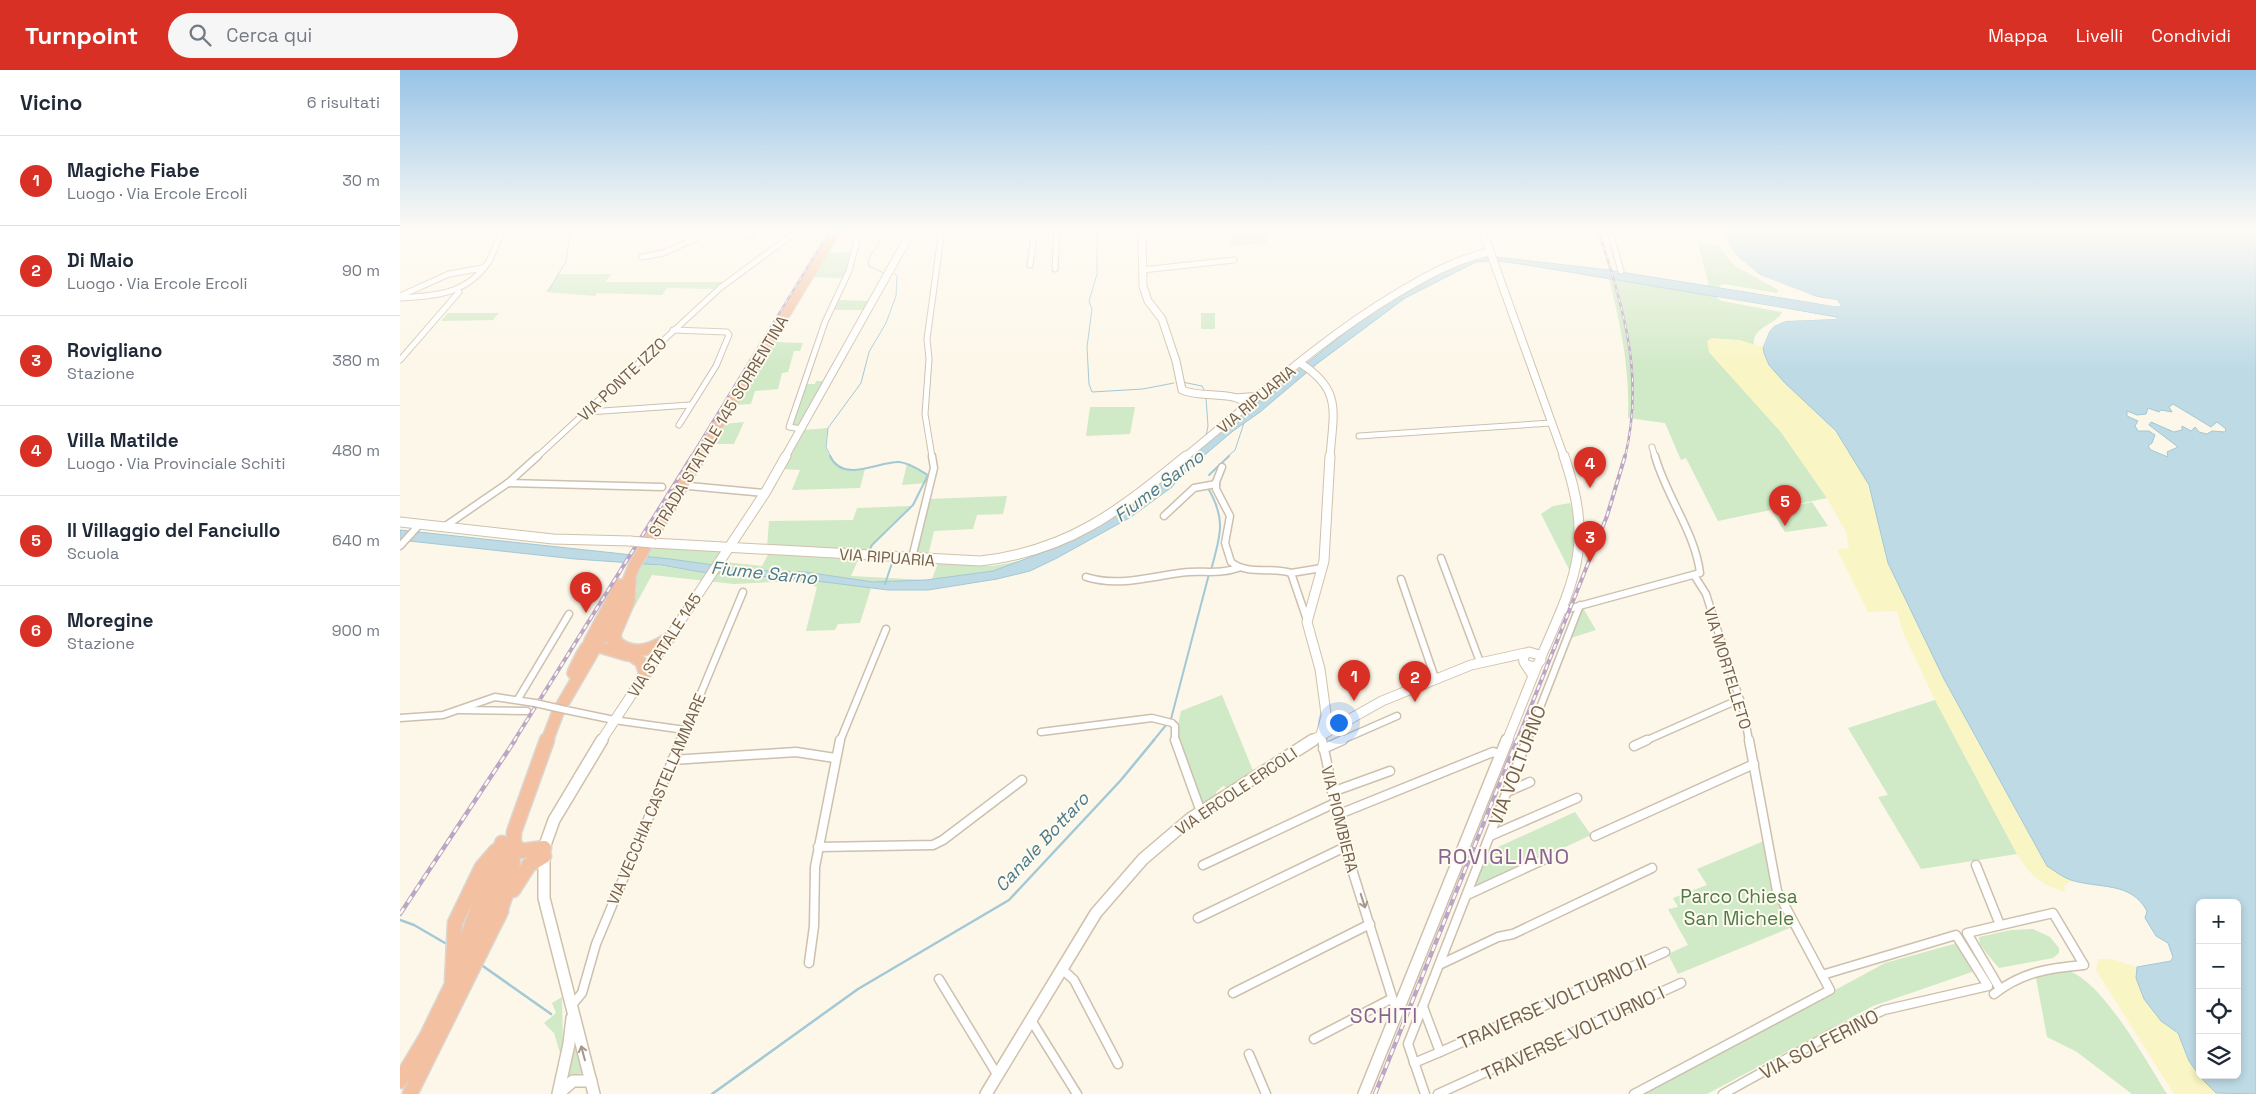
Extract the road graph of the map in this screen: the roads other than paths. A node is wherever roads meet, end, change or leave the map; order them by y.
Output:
1 (443, 277) edge
2 (474, 277) edge
3 (733, 277) edge
4 (808, 277) edge
5 (846, 277) edge
6 (886, 277) edge
7 (935, 277) edge
8 (1142, 277) edge
9 (1427, 277) edge
10 (1499, 277) edge
11 (462, 289) junction
12 (400, 297) edge
13 (673, 330) junction
14 (400, 360) edge
15 (1300, 363) junction
16 (1265, 393) junction
17 (1235, 397) junction
18 (690, 405) junction
19 (1249, 407) junction
20 (588, 412) junction
21 (1551, 423) junction
22 (679, 425) dead end
23 (802, 429) junction
24 (1359, 436) dead end
25 (1652, 447) dead end
26 (1222, 467) dead end
27 (508, 484) junction
28 (1216, 484) junction
29 (690, 486) dead end
30 (662, 487) dead end
31 (765, 493) junction
32 (1164, 516) dead end
33 (400, 522) edge
34 (420, 524) junction
35 (444, 527) junction
36 (630, 541) joint
37 (652, 543) joint
38 (400, 546) edge
39 (727, 550) junction
40 (912, 558) junction
41 (1441, 558) dead end
42 (1238, 568) junction
43 (1322, 568) junction
44 (632, 569) junction
45 (1291, 573) junction
46 (1694, 574) junction
47 (1086, 578) dead end
48 (1401, 579) dead end
49 (743, 592) dead end
50 (1580, 605) junction
51 (1561, 611) junction
52 (570, 614) dead end
53 (1308, 622) junction
54 (886, 629) dead end
55 (603, 633) dead end
56 (669, 638) joint
57 (616, 641) junction
58 (592, 645) junction
59 (1545, 646) joint
60 (652, 652) junction
61 (632, 656) junction
62 (1480, 662) junction
63 (1532, 662) junction
64 (646, 674) junction
65 (1435, 678) junction
66 (518, 699) junction
67 (1740, 699) junction
68 (459, 710) junction
69 (527, 711) dead end
70 (1397, 716) dead end
71 (400, 718) edge
72 (614, 720) junction
73 (685, 730) junction
74 (1041, 732) dead end
75 (1321, 735) junction
76 (1634, 746) dead end
77 (1323, 749) junction
78 (1501, 755) junction
79 (835, 758) junction
80 (672, 760) junction
81 (1754, 764) junction
82 (1390, 771) dead end
83 (1022, 780) dead end
84 (1530, 782) dead end
85 (1332, 792) junction
86 (1507, 792) junction
87 (1577, 798) dead end
88 (1335, 803) junction
89 (1200, 812) junction
90 (1337, 815) junction
91 (1490, 836) junction
92 (1595, 836) dead end
93 (507, 844) junction
94 (818, 847) junction
95 (1345, 847) junction
96 (544, 852) junction
97 (1545, 859) dead end
98 (1203, 865) dead end
99 (1976, 865) dead end
100 (1652, 868) dead end
101 (1466, 895) junction
102 (498, 917) junction
103 (1198, 918) dead end
104 (1370, 924) junction
105 (2000, 926) junction
106 (1665, 952) dead end
107 (809, 963) dead end
108 (1439, 965) junction
109 (1062, 969) junction
110 (1822, 975) junction
111 (939, 979) dead end
112 (458, 983) junction
113 (1680, 984) dead end
114 (1233, 993) dead end
115 (1391, 999) junction
116 (1422, 1007) junction
117 (572, 1010) junction
118 (439, 1011) junction
119 (1397, 1013) junction
120 (1032, 1020) junction
121 (1314, 1039) dead end
122 (1440, 1052) junction
123 (1249, 1054) dead end
124 (1414, 1063) junction
125 (1118, 1064) dead end
126 (400, 1068) edge
127 (998, 1076) junction
128 (400, 1080) edge
129 (591, 1081) junction
130 (400, 1087) edge
131 (410, 1094) edge
132 (558, 1094) edge
133 (594, 1094) edge
134 (986, 1094) edge
135 (1077, 1094) edge
136 (1266, 1094) edge
137 (1364, 1094) edge
138 (1425, 1094) edge
139 (1438, 1094) edge
140 (1634, 1094) edge
141 (1723, 1094) edge

1 - 12 street
2 - 11 street
3 - 13 street, VIA PONTE IZZO
4 - 44 highway, STRADA STATALE 145 SORRENTINA
5 - 23 street
6 - 23 street, VIA STATALE 145
7 - 40 street
8 - 17 street
9 - 15 street, VIA RIPUARIA
10 - 21 street
11 - 12 street
11 - 14 street
13 - 18 street
13 - 20 street, VIA PONTE IZZO
15 - 16 street, VIA RIPUARIA
15 - 43 street, VIA PIOMBIERA
16 - 17 street
16 - 19 street, VIA RIPUARIA
17 - 19 street
18 - 20 street
18 - 22 street
19 - 40 street, VIA RIPUARIA
20 - 27 street, VIA PONTE IZZO
21 - 24 street
21 - 51 street
23 - 31 street, VIA STATALE 145
25 - 46 street
26 - 28 street
27 - 30 street
27 - 35 street, VIA PONTE IZZO
28 - 32 street
28 - 42 street
29 - 31 street
31 - 39 street, VIA STATALE 145
33 - 34 street
34 - 35 street
34 - 38 street
35 - 36 street
36 - 37 street, bridge
37 - 39 street, VIA RIPUARIA
39 - 40 street, VIA RIPUARIA
39 - 56 street, VIA STATALE 145
41 - 62 street
42 - 45 street
42 - 47 street
43 - 45 street
43 - 53 street, VIA PIOMBIERA
44 - 55 highway
44 - 57 highway
44 - 58 highway
45 - 53 street, VIA PIOMBIERA
46 - 50 street
46 - 67 street, VIA MORTELLETO
48 - 65 street
49 - 73 street, VIA VECCHIA CASTELLAMMARE
50 - 51 street
50 - 86 street, VIA VOLTURNO
51 - 59 street
52 - 66 street
53 - 75 street, VIA PIOMBIERA
54 - 79 street
56 - 60 highway
57 - 58 highway
57 - 60 highway
58 - 61 highway
58 - 93 highway
59 - 63 street
60 - 61 highway
60 - 64 street, VIA STATALE 145
61 - 64 highway
62 - 63 street, VIA ERCOLE ERCOLI
62 - 65 street, VIA ERCOLE ERCOLI
63 - 78 street
64 - 72 street, VIA STATALE 145
65 - 75 street, VIA ERCOLE ERCOLI
66 - 68 street
66 - 72 street, bridge
67 - 76 street
67 - 81 street, VIA MORTELLETO
68 - 69 street
68 - 71 street
70 - 77 street
72 - 73 street
72 - 96 street, VIA STATALE 145
73 - 80 street, VIA VECCHIA CASTELLAMMARE
74 - 89 street
75 - 77 street, VIA PIOMBIERA
75 - 89 street, VIA ERCOLE ERCOLI
77 - 85 street, VIA PIOMBIERA
78 - 90 street
78 - 119 street
79 - 80 street
79 - 94 street
80 - 117 street, VIA VECCHIA CASTELLAMMARE
81 - 92 street
81 - 110 street, VIA MORTELLETO
82 - 85 street
83 - 94 street
84 - 86 street
85 - 88 street, VIA PIOMBIERA
86 - 91 street, VIA VOLTURNO
87 - 91 street
88 - 90 street, VIA PIOMBIERA
88 - 98 street
89 - 109 street, VIA ERCOLE ERCOLI
90 - 95 street, VIA PIOMBIERA
91 - 101 street, VIA VOLTURNO
93 - 96 highway
93 - 102 highway
93 - 112 highway
93 - 112 highway
94 - 107 street
95 - 103 street
95 -> 104 street, VIA PIOMBIERA
96 - 102 highway
96 - 117 street, VIA STATALE 145
97 - 101 street
99 - 105 street
100 - 108 street
101 - 108 street, VIA VOLTURNO
102 - 112 highway
104 - 114 street
104 - 115 street, VIA PIOMBIERA
105 - 105 street
106 - 122 street, TRAVERSE VOLTURNO II
108 - 116 street, VIA VOLTURNO
109 - 120 street, VIA ERCOLE ERCOLI
109 - 125 street
110 - 140 street, VIA MORTELLETO
110 - 141 street, VIA SOLFERINO
111 - 127 street
112 - 118 highway
112 - 130 highway
112 - 131 highway
113 - 139 street, TRAVERSE VOLTURNO I
115 - 119 street, VIA PIOMBIERA
115 - 121 street
116 - 122 street, TRAVERSE VOLTURNO II
116 - 124 street, VIA VOLTURNO
129 -> 117 street, VIA STATALE 145
117 - 132 street
118 - 126 highway
118 - 128 highway
119 - 137 street
120 - 127 street, VIA ERCOLE ERCOLI
120 - 135 street
122 - 124 street, TRAVERSE VOLTURNO II
123 - 136 street
124 - 138 street, VIA VOLTURNO
127 - 134 street, VIA ERCOLE ERCOLI
129 - 132 street
129 - 133 street, VIA STATALE 145

